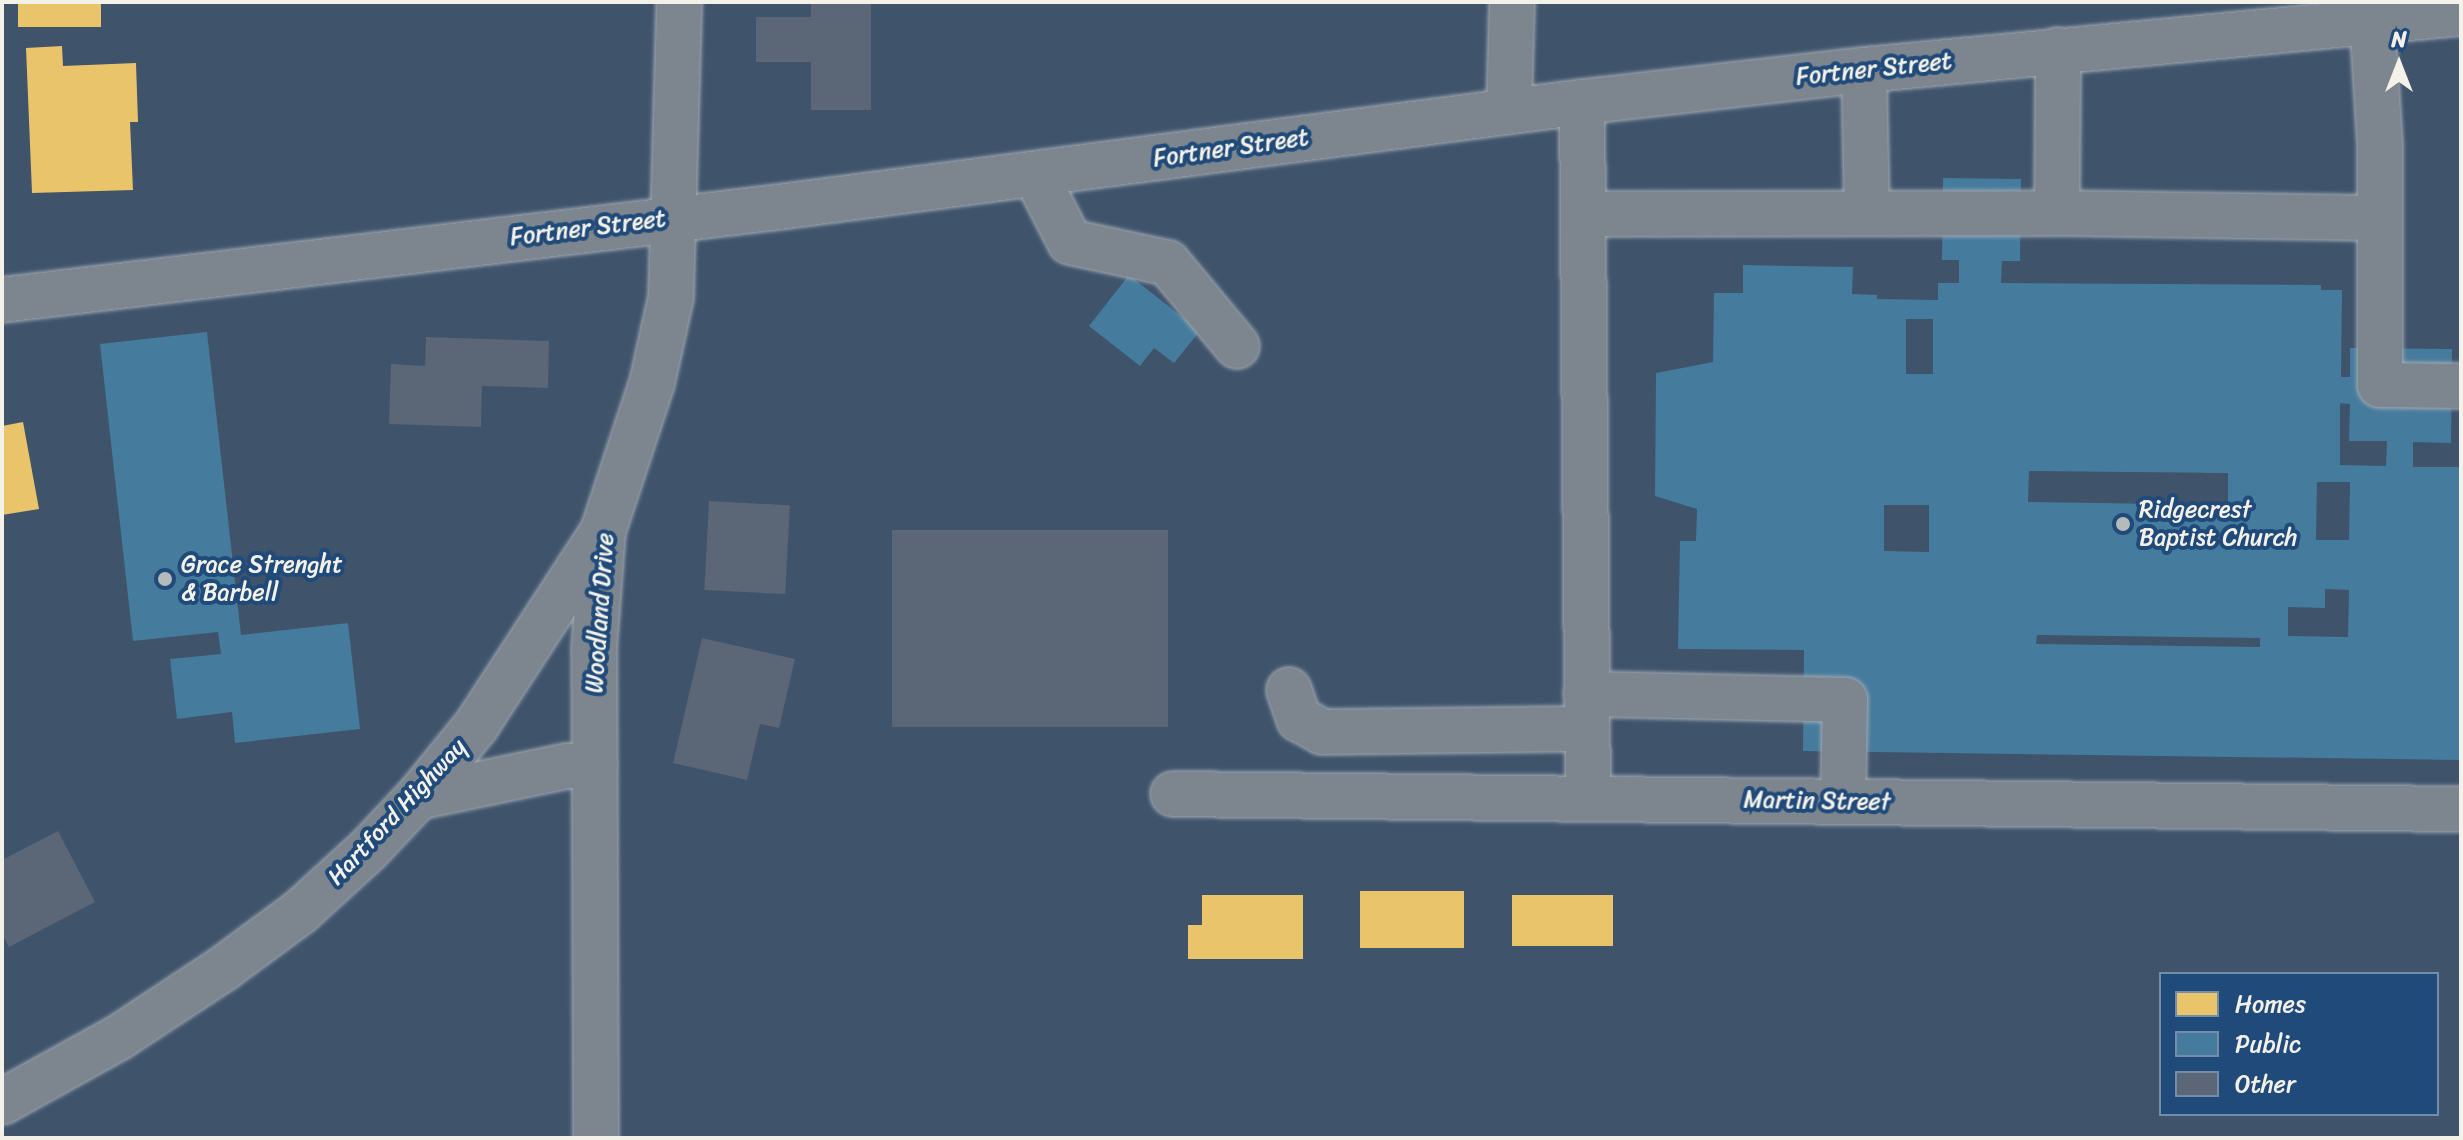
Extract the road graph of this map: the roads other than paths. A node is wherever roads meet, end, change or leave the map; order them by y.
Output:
1 (679, 2) edge
2 (1512, 2) edge
3 (2371, 12) edge
4 (2461, 13) edge
5 (2058, 50) junction
6 (1864, 70) junction
7 (1582, 102) junction
8 (1509, 111) junction
9 (1035, 174) junction
10 (1867, 213) junction
11 (2057, 213) junction
12 (1584, 214) junction
13 (673, 218) junction
14 (2377, 218) junction
15 (2, 300) edge
16 (1237, 346) dead end
17 (2461, 386) edge
18 (603, 531) junction
19 (1289, 690) dead end
20 (1586, 711) junction
21 (595, 766) junction
22 (1173, 794) dead end
23 (418, 797) junction
24 (1588, 798) junction
25 (1843, 801) junction
26 (2461, 809) edge
27 (2, 1102) edge
28 (596, 1138) edge

1 - 13 street, Woodland Drive
2 - 8 street
3 - 4 street, Fortner Street
3 - 5 street, Fortner Street
3 - 14 street
5 - 6 street, Fortner Street
5 - 11 street
6 - 7 street, Fortner Street
6 - 10 street
7 - 8 street, Fortner Street
7 - 12 street
8 - 9 street, Fortner Street
9 - 13 street, Fortner Street
9 - 16 street
10 - 11 street
10 - 12 street
11 - 14 street
12 - 20 street
13 - 15 street, Fortner Street
13 - 18 street, Woodland Drive
14 - 17 street
18 - 21 street, Woodland Drive
18 - 23 street, Hartford Highway
19 - 20 street
20 - 24 street
20 - 25 street
21 - 23 street
21 - 28 street, Woodland Drive
22 - 24 street, Martin Street
23 - 27 street, Hartford Highway
24 - 25 street, Martin Street
25 - 26 street, Martin Street

